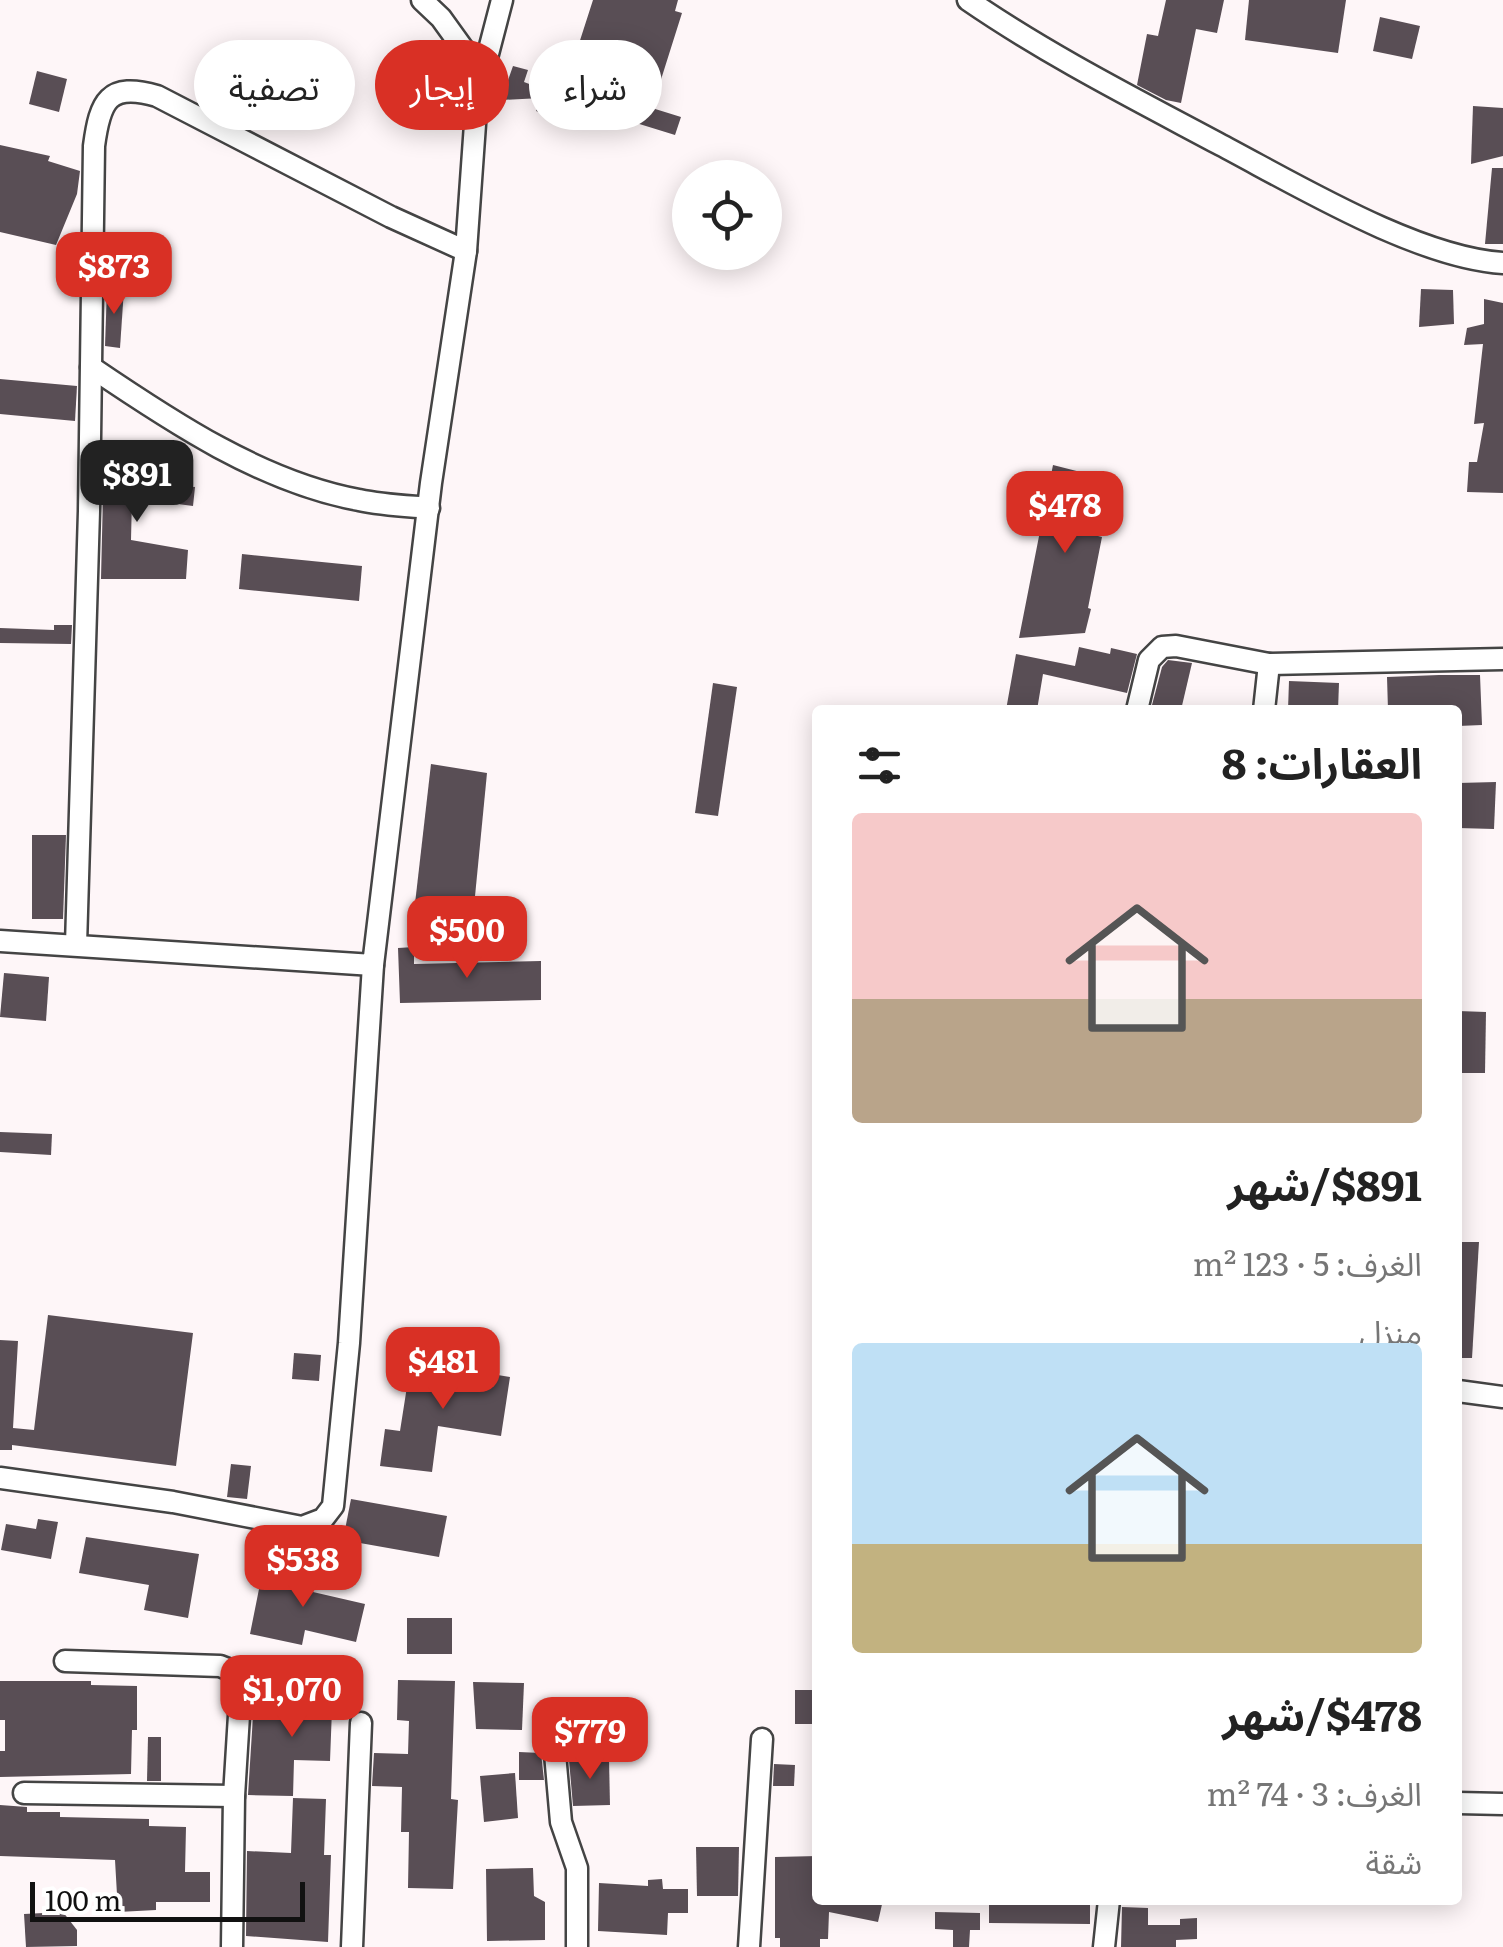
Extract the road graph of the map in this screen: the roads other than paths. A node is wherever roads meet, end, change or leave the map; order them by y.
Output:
1 (422, 0) edge
2 (502, 0) edge
3 (968, 0) edge
4 (457, 40) edge
5 (491, 40) edge
6 (477, 130) edge
7 (466, 251) junction
8 (1503, 263) edge
9 (91, 368) junction
10 (428, 508) junction
11 (1503, 660) edge
12 (1269, 664) junction
13 (1138, 705) edge
14 (1265, 705) edge
15 (0, 941) edge
16 (76, 946) junction
17 (373, 965) junction
18 (1462, 1393) edge
19 (1503, 1398) edge
20 (0, 1478) edge
21 (65, 1661) dead end
22 (361, 1723) dead end
23 (762, 1739) dead end
24 (554, 1742) dead end
25 (24, 1793) dead end
26 (234, 1796) junction
27 (1462, 1803) edge
28 (1503, 1804) edge
29 (1108, 1905) edge
30 (232, 1947) edge
31 (352, 1947) edge
32 (578, 1947) edge
33 (749, 1947) edge
34 (1104, 1947) edge

1 - 4 street
2 - 5 street
3 - 8 street
6 - 7 street
7 - 9 street
7 - 10 street
9 - 10 street
9 - 16 street
10 - 17 street
11 - 12 street
12 - 13 street
12 - 14 street
15 - 16 street
16 - 17 street
17 - 20 street
18 - 19 street
21 - 26 street
22 - 31 street
23 - 33 street
24 - 32 street
25 - 26 street
26 - 30 street
27 - 28 street
29 - 34 street

